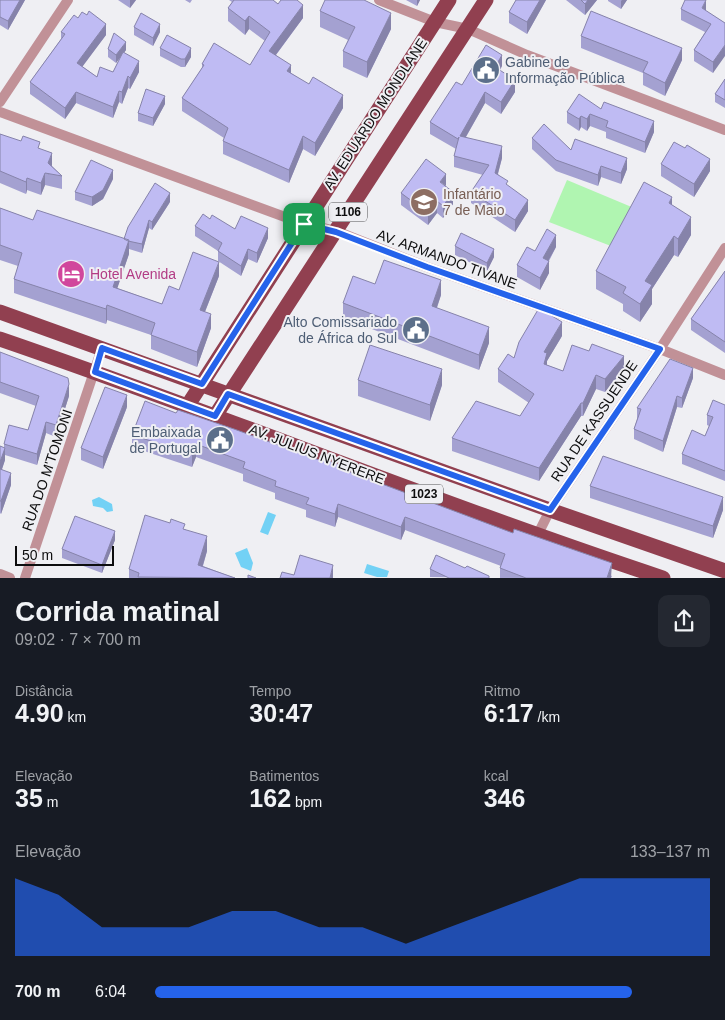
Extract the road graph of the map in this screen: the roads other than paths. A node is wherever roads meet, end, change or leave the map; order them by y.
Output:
1 (68, 0) edge
2 (379, 0) edge
3 (449, 0) edge
4 (486, 0) edge
5 (435, 22) junction
6 (468, 29) junction
7 (0, 102) edge
8 (0, 112) edge
9 (725, 130) edge
10 (304, 224) junction
11 (336, 232) junction
12 (725, 248) edge
13 (0, 312) edge
14 (0, 339) edge
15 (102, 348) junction
16 (660, 349) junction
17 (95, 372) junction
18 (725, 375) edge
19 (202, 384) junction
20 (228, 394) junction
21 (188, 405) junction
22 (215, 416) junction
23 (550, 510) junction
24 (537, 536) junction
25 (725, 571) edge
26 (0, 574) edge
27 (10, 578) edge
28 (25, 578) edge
29 (662, 578) edge

1 - 7 street
2 - 5 street
3 - 5 main road, AV. EDUARDO MONDLANE / 1106
4 - 6 main road, 1106
5 - 6 street
5 - 10 main road, AV. EDUARDO MONDLANE / 1106
6 - 9 street
6 - 11 main road, 1106
8 - 10 street, AV. ARMANDO TIVANE
10 - 11 street, AV. ARMANDO TIVANE
10 - 19 main road, AV. EDUARDO MONDLANE / 1106
11 - 16 street, AV. ARMANDO TIVANE
11 - 20 main road, 1106
12 - 16 street, RUA DE KASSUENDE
13 - 15 main road, AV. JULIUS NYERERE / 1023
14 - 17 main road, AV. JULIUS NYERERE / 1023
15 - 17 street, RUA DO M'TOMONI
15 - 19 main road, AV. JULIUS NYERERE / 1023
16 - 18 street, AV. ARMANDO TIVANE
16 - 23 street, RUA DE KASSUENDE
17 - 21 main road, AV. JULIUS NYERERE / 1023
17 - 28 street, RUA DO M'TOMONI
19 - 20 main road, AV. JULIUS NYERERE / 1023
19 - 21 main road, AV. EDUARDO MONDLANE / 1106
20 - 22 main road
20 - 23 main road, AV. JULIUS NYERERE / 1023
21 - 22 main road, AV. JULIUS NYERERE / 1023
22 - 24 main road, AV. JULIUS NYERERE / 1023
23 - 24 street, RUA DE KASSUENDE
23 - 25 main road, AV. JULIUS NYERERE / 1023
24 - 29 main road, AV. JULIUS NYERERE / 1023
26 - 27 street

